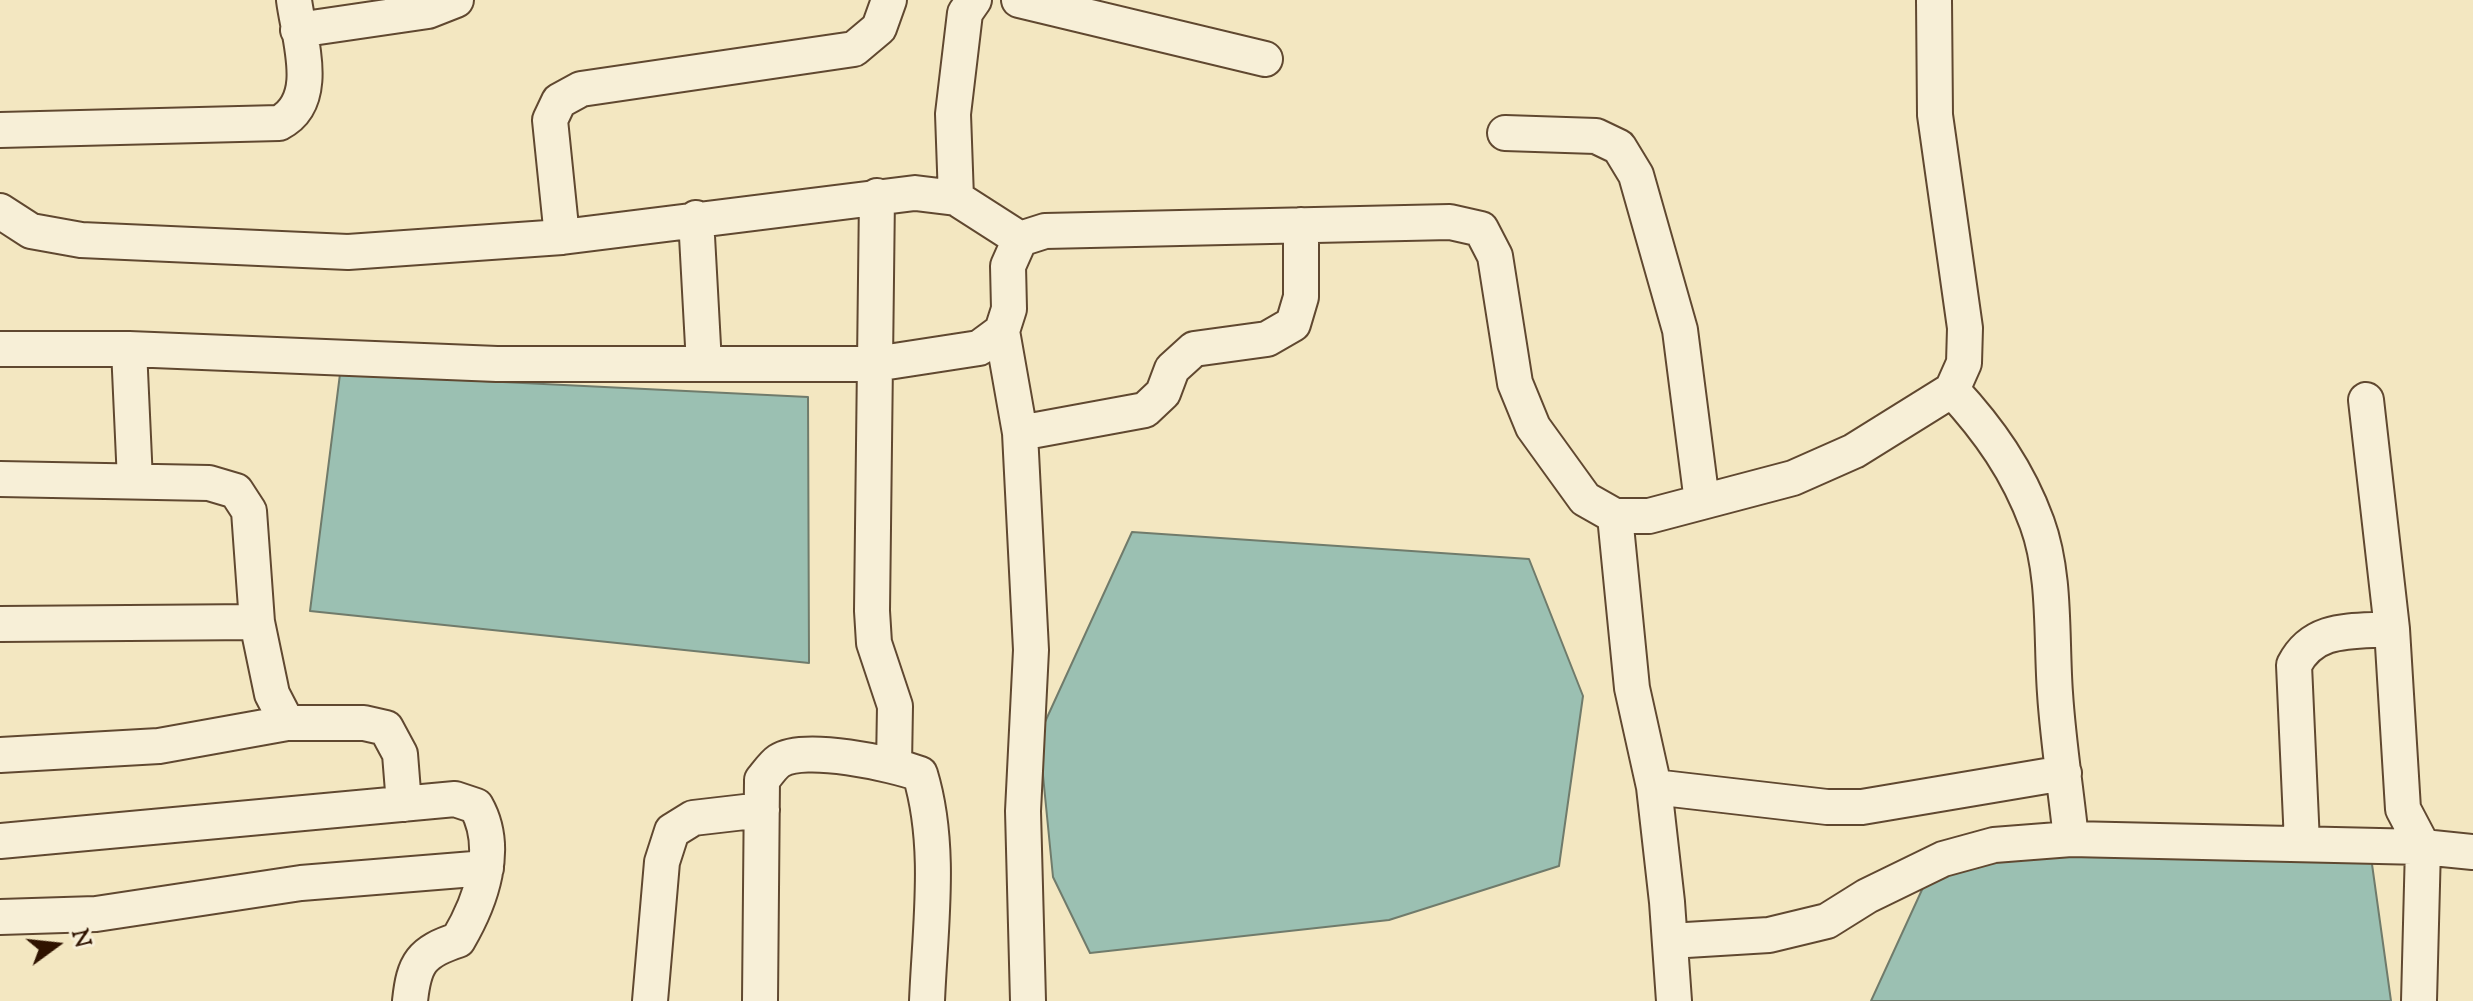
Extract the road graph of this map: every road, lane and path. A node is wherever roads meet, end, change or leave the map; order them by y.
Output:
1 (456, 0) edge
2 (889, 0) edge
3 (974, 0) edge
4 (1019, 0) edge
5 (1934, 0) edge
6 (296, 15) edge
7 (1265, 59) dead end
8 (0, 130) edge
9 (1505, 133) dead end
10 (877, 196) junction
11 (956, 198) junction
12 (0, 211) edge
13 (696, 218) junction
14 (1301, 225) junction
15 (562, 237) junction
16 (1020, 239) junction
17 (1002, 331) junction
18 (0, 349) edge
19 (129, 349) junction
20 (704, 364) junction
21 (875, 364) junction
22 (1952, 390) junction
23 (2366, 400) dead end
24 (1020, 433) junction
25 (0, 479) edge
26 (135, 481) junction
27 (1702, 502) junction
28 (1615, 516) junction
29 (257, 622) junction
30 (0, 624) edge
31 (2392, 629) junction
32 (287, 723) junction
33 (0, 755) edge
34 (894, 765) junction
35 (2064, 773) junction
36 (1654, 787) junction
37 (404, 804) junction
38 (762, 810) junction
39 (2071, 839) junction
40 (0, 841) edge
41 (2302, 843) junction
42 (2423, 847) junction
43 (2473, 852) edge
44 (486, 868) junction
45 (0, 917) edge
46 (1670, 941) junction
47 (410, 1001) edge
48 (650, 1001) edge
49 (760, 1001) edge
50 (927, 1001) edge
51 (1028, 1001) edge
52 (1674, 1001) edge
53 (2419, 1001) edge

1 - 6 street
2 - 15 street
3 - 11 street
4 - 7 street
5 - 22 street
6 - 8 street
9 - 27 street
10 - 11 street
10 - 13 street
10 - 21 street
11 - 16 street
12 - 15 street
13 - 15 street
13 - 20 street
14 - 16 street
14 - 24 street
14 - 28 street
16 - 17 street
17 - 21 street
17 - 24 street
18 - 19 street
19 - 20 street
19 - 26 street
20 - 21 street
21 - 34 street
22 - 27 street
22 - 35 street
23 - 31 street
24 - 51 street
25 - 26 street
26 - 29 street
27 - 28 street
28 - 36 street
29 - 30 street
29 - 32 street
31 - 41 street
31 - 42 street
32 - 33 street
32 - 37 street
34 - 38 street
34 - 50 street
35 - 36 street
35 - 39 street
36 - 46 street
37 - 40 street
37 - 44 street
38 - 48 street
38 - 49 street
39 - 41 street
39 - 46 street
41 - 42 street
42 - 43 street
42 - 53 street
44 - 45 street
44 - 47 street
46 - 52 street

